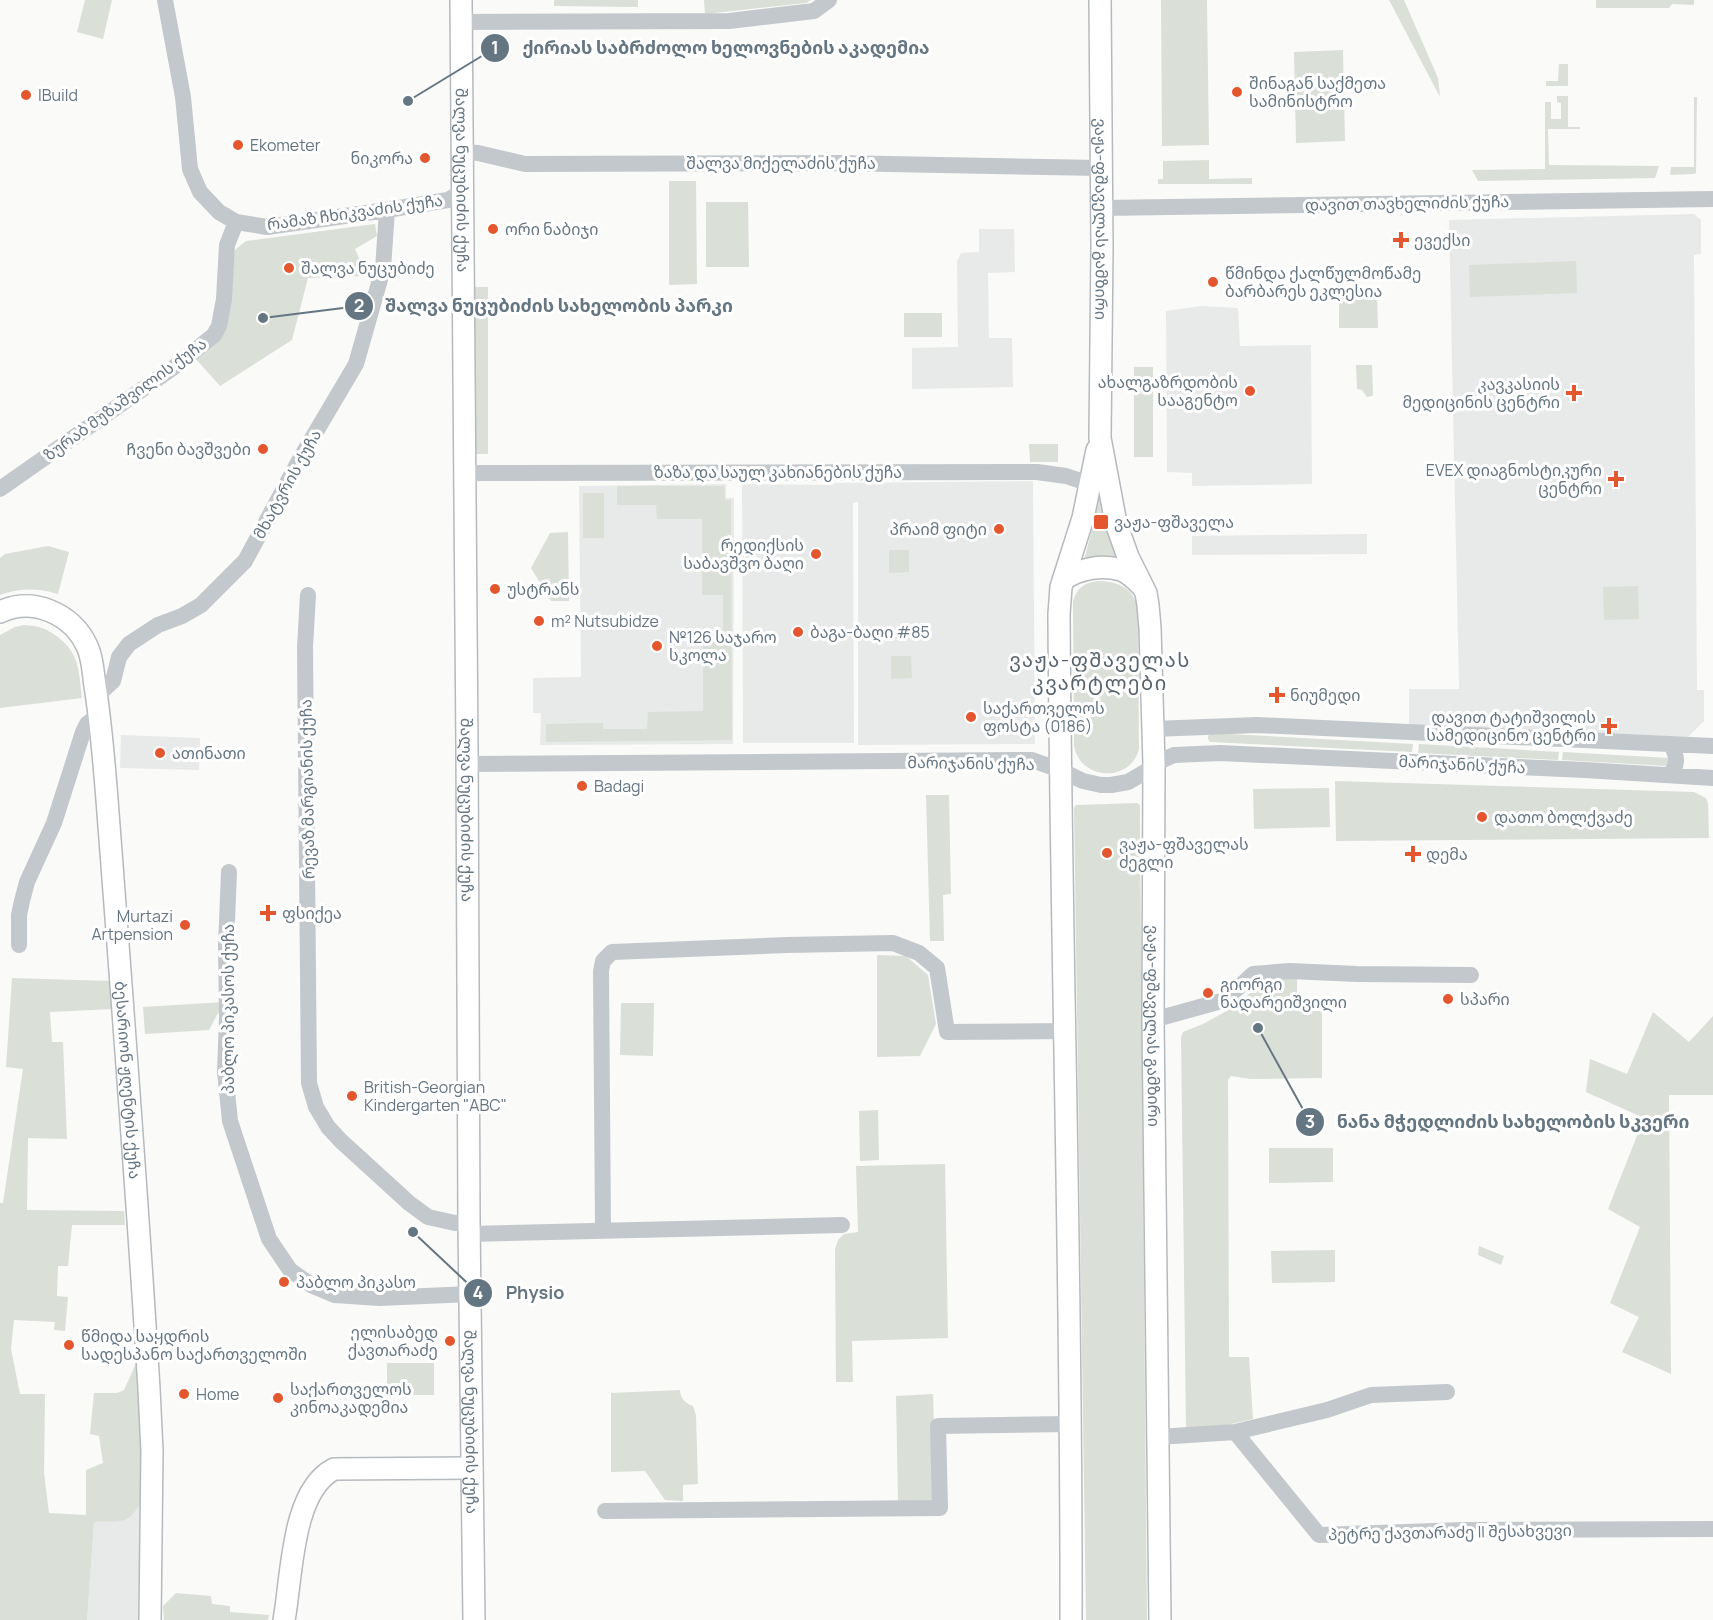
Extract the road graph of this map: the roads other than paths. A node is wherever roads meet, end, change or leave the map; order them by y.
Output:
1 (165, 0) edge
2 (461, 0) edge
3 (829, 0) edge
4 (1100, 0) edge
5 (461, 22) junction
6 (462, 152) junction
7 (1101, 168) junction
8 (463, 191) junction
9 (1713, 199) edge
10 (1102, 208) junction
11 (387, 210) junction
12 (236, 222) junction
13 (1100, 438) junction
14 (465, 473) junction
15 (1090, 484) junction
16 (0, 489) edge
17 (1064, 579) junction
18 (1143, 587) junction
19 (308, 595) dead end
20 (0, 612) edge
21 (98, 705) junction
22 (1196, 727) junction
23 (1153, 729) junction
24 (1671, 744) junction
25 (1713, 746) edge
26 (1197, 753) junction
27 (467, 764) junction
28 (1154, 764) junction
29 (1060, 770) junction
30 (1669, 775) junction
31 (1713, 778) edge
32 (229, 872) dead end
33 (19, 945) dead end
34 (1471, 975) dead end
35 (1153, 1020) junction
36 (1064, 1031) junction
37 (842, 1225) dead end
38 (469, 1228) junction
39 (603, 1230) junction
40 (471, 1294) junction
41 (1447, 1392) dead end
42 (1070, 1424) junction
43 (1235, 1432) junction
44 (1158, 1437) junction
45 (472, 1468) junction
46 (605, 1511) dead end
47 (1713, 1529) edge
48 (150, 1620) edge
49 (284, 1620) edge
50 (474, 1620) edge
51 (1071, 1620) edge
52 (1160, 1620) edge

1 - 12 street, რამაზ ჩხიკვაძის ქუჩა
2 - 5 main road, შალვა ნუცუბიძის ქუჩა
3 - 5 street
4 - 7 main road, ვაჟა-ფშაველას გამზირი
5 - 6 main road, შალვა ნუცუბიძის ქუჩა
6 - 7 street, შალვა მიქელაძის ქუჩა
6 - 8 main road, შალვა ნუცუბიძის ქუჩა
7 - 10 main road, ვაჟა-ფშაველას გამზირი
8 - 11 street, რამაზ ჩხიკვაძის ქუჩა
8 - 14 main road, შალვა ნუცუბიძის ქუჩა
9 - 10 street, დავით თავხელიძის ქუჩა
10 - 13 main road, ვაჟა-ფშაველას გამზირი
11 - 12 street, რამაზ ჩხიკვაძის ქუჩა
11 - 21 street, მხატვრის ქუჩა
12 - 16 street, ზურაბ მუზაშვილის ქუჩა
13 - 15 main road, ვაჟა-ფშაველას გამზირი
13 - 18 main road, ვაჟა-ფშაველას გამზირი
14 - 15 street, ზაზა და საულ კახიანების ქუჩა
14 - 27 main road, შალვა ნუცუბიძის ქუჩა
15 - 17 main road, ვაჟა-ფშაველას გამზირი
17 - 18 main road
17 - 29 main road, ვაჟა-ფშაველას გამზირი
18 - 23 main road, ვაჟა-ფშაველას გამზირი
19 - 38 street, რევაზ მარგიანის ქუჩა
20 - 21 main road, ბესარიონ ჟღენტის ქუჩა
21 - 33 street, მხატვრის ქუჩა
21 - 48 main road, ბესარიონ ჟღენტის ქუჩა
22 - 23 street, მარიჯანის ქუჩა
22 - 24 street, მარიჯანის ქუჩა
22 - 26 street
23 - 28 main road, ვაჟა-ფშაველას გამზირი
24 - 25 street, მარიჯანის ქუჩა
24 - 30 street
26 - 28 street, მარიჯანის ქუჩა
26 - 30 street, მარიჯანის ქუჩა
27 - 29 street, მარიჯანის ქუჩა
27 - 38 main road, შალვა ნუცუბიძის ქუჩა
28 - 29 street, მარიჯანის ქუჩა
28 - 35 main road, ვაჟა-ფშაველას გამზირი
29 - 36 main road, ვაჟა-ფშაველას გამზირი
30 - 31 street, მარიჯანის ქუჩა
32 - 40 street, პაბლო პიკასოს ქუჩა
34 - 35 street
35 - 44 main road, ვაჟა-ფშაველას გამზირი
36 - 39 street
36 - 42 main road, ვაჟა-ფშაველას გამზირი
37 - 39 street, რევაზ მარგიანის ქუჩა
38 - 39 street, რევაზ მარგიანის ქუჩა
38 - 40 main road, შალვა ნუცუბიძის ქუჩა
40 - 45 main road, შალვა ნუცუბიძის ქუჩა
41 - 43 street
42 - 46 street
42 - 51 main road, ვაჟა-ფშაველას გამზირი
43 - 44 street
43 - 47 street, პეტრე ქავთარაძე II შესახვევი
44 - 52 main road, ვაჟა-ფშაველას გამზირი
45 - 49 main road
45 - 50 main road, შალვა ნუცუბიძის ქუჩა

